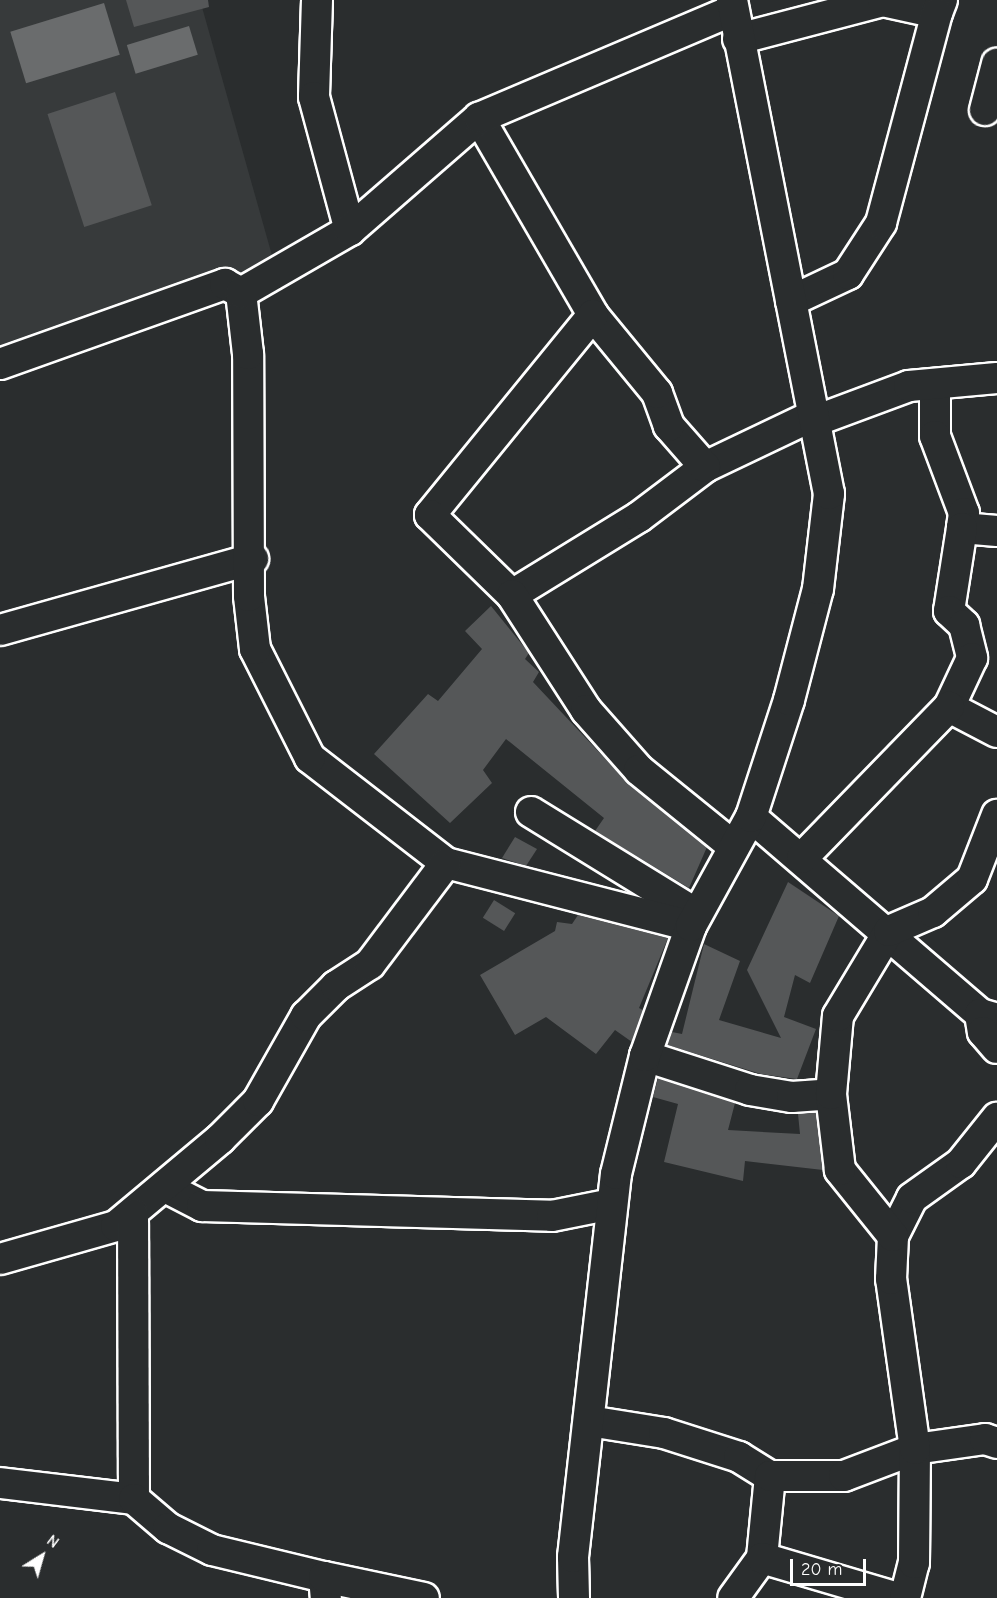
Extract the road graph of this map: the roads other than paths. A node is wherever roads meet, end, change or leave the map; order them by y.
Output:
1 (316, 0) edge
2 (940, 6) edge
3 (734, 16) edge
4 (997, 64) edge
5 (985, 110) dead end
6 (479, 118) junction
7 (350, 230) junction
8 (241, 293) junction
9 (791, 301) junction
10 (593, 315) junction
11 (0, 364) edge
12 (997, 378) edge
13 (935, 384) junction
14 (814, 418) junction
15 (705, 467) junction
16 (962, 528) junction
17 (997, 531) edge
18 (253, 559) junction
19 (512, 595) junction
20 (0, 630) edge
21 (949, 707) junction
22 (997, 732) edge
23 (531, 812) dead end
24 (997, 815) edge
25 (752, 817) junction
26 (734, 847) junction
27 (802, 858) junction
28 (446, 863) junction
29 (694, 920) junction
30 (889, 931) junction
31 (988, 1017) edge
32 (997, 1048) edge
33 (645, 1056) junction
34 (831, 1094) junction
35 (997, 1118) edge
36 (165, 1187) junction
37 (612, 1204) junction
38 (133, 1215) junction
39 (892, 1236) junction
40 (0, 1259) edge
41 (589, 1421) junction
42 (997, 1443) edge
43 (915, 1449) junction
44 (770, 1476) junction
45 (0, 1483) edge
46 (135, 1499) junction
47 (762, 1558) junction
48 (325, 1587) edge
49 (424, 1598) edge
50 (574, 1598) edge
51 (733, 1598) edge
52 (898, 1598) edge
53 (905, 1598) edge

1 - 7 street
2 - 3 street
2 - 9 street
3 - 6 street
3 - 9 street
4 - 5 street
6 - 7 street
6 - 10 street
7 - 8 street
8 - 11 street
8 - 18 street
9 - 14 street
10 - 15 street
10 - 19 street
12 - 13 street
13 - 14 street
13 - 16 street
14 - 15 street
14 - 25 street
15 - 19 street
16 - 17 street
16 - 21 street
18 - 20 street
18 - 28 street
19 - 26 street
21 - 22 street
21 - 27 street
23 - 29 street
24 - 30 street
25 - 26 street
25 - 27 street
26 - 29 street
27 - 30 street
28 - 29 street
28 - 36 street
29 - 33 street
30 - 31 street
30 - 34 street
31 - 32 street
33 - 34 street
33 - 37 street
34 - 39 street
35 - 39 street
36 - 37 street
36 - 38 street
37 - 41 street
38 - 40 street
38 - 46 street
39 - 43 street
41 - 44 street
41 - 50 street
42 - 43 street
43 - 44 street
43 - 53 street
44 - 47 street
45 - 46 street
46 - 48 street
47 - 51 street
47 - 52 street
48 - 49 street

